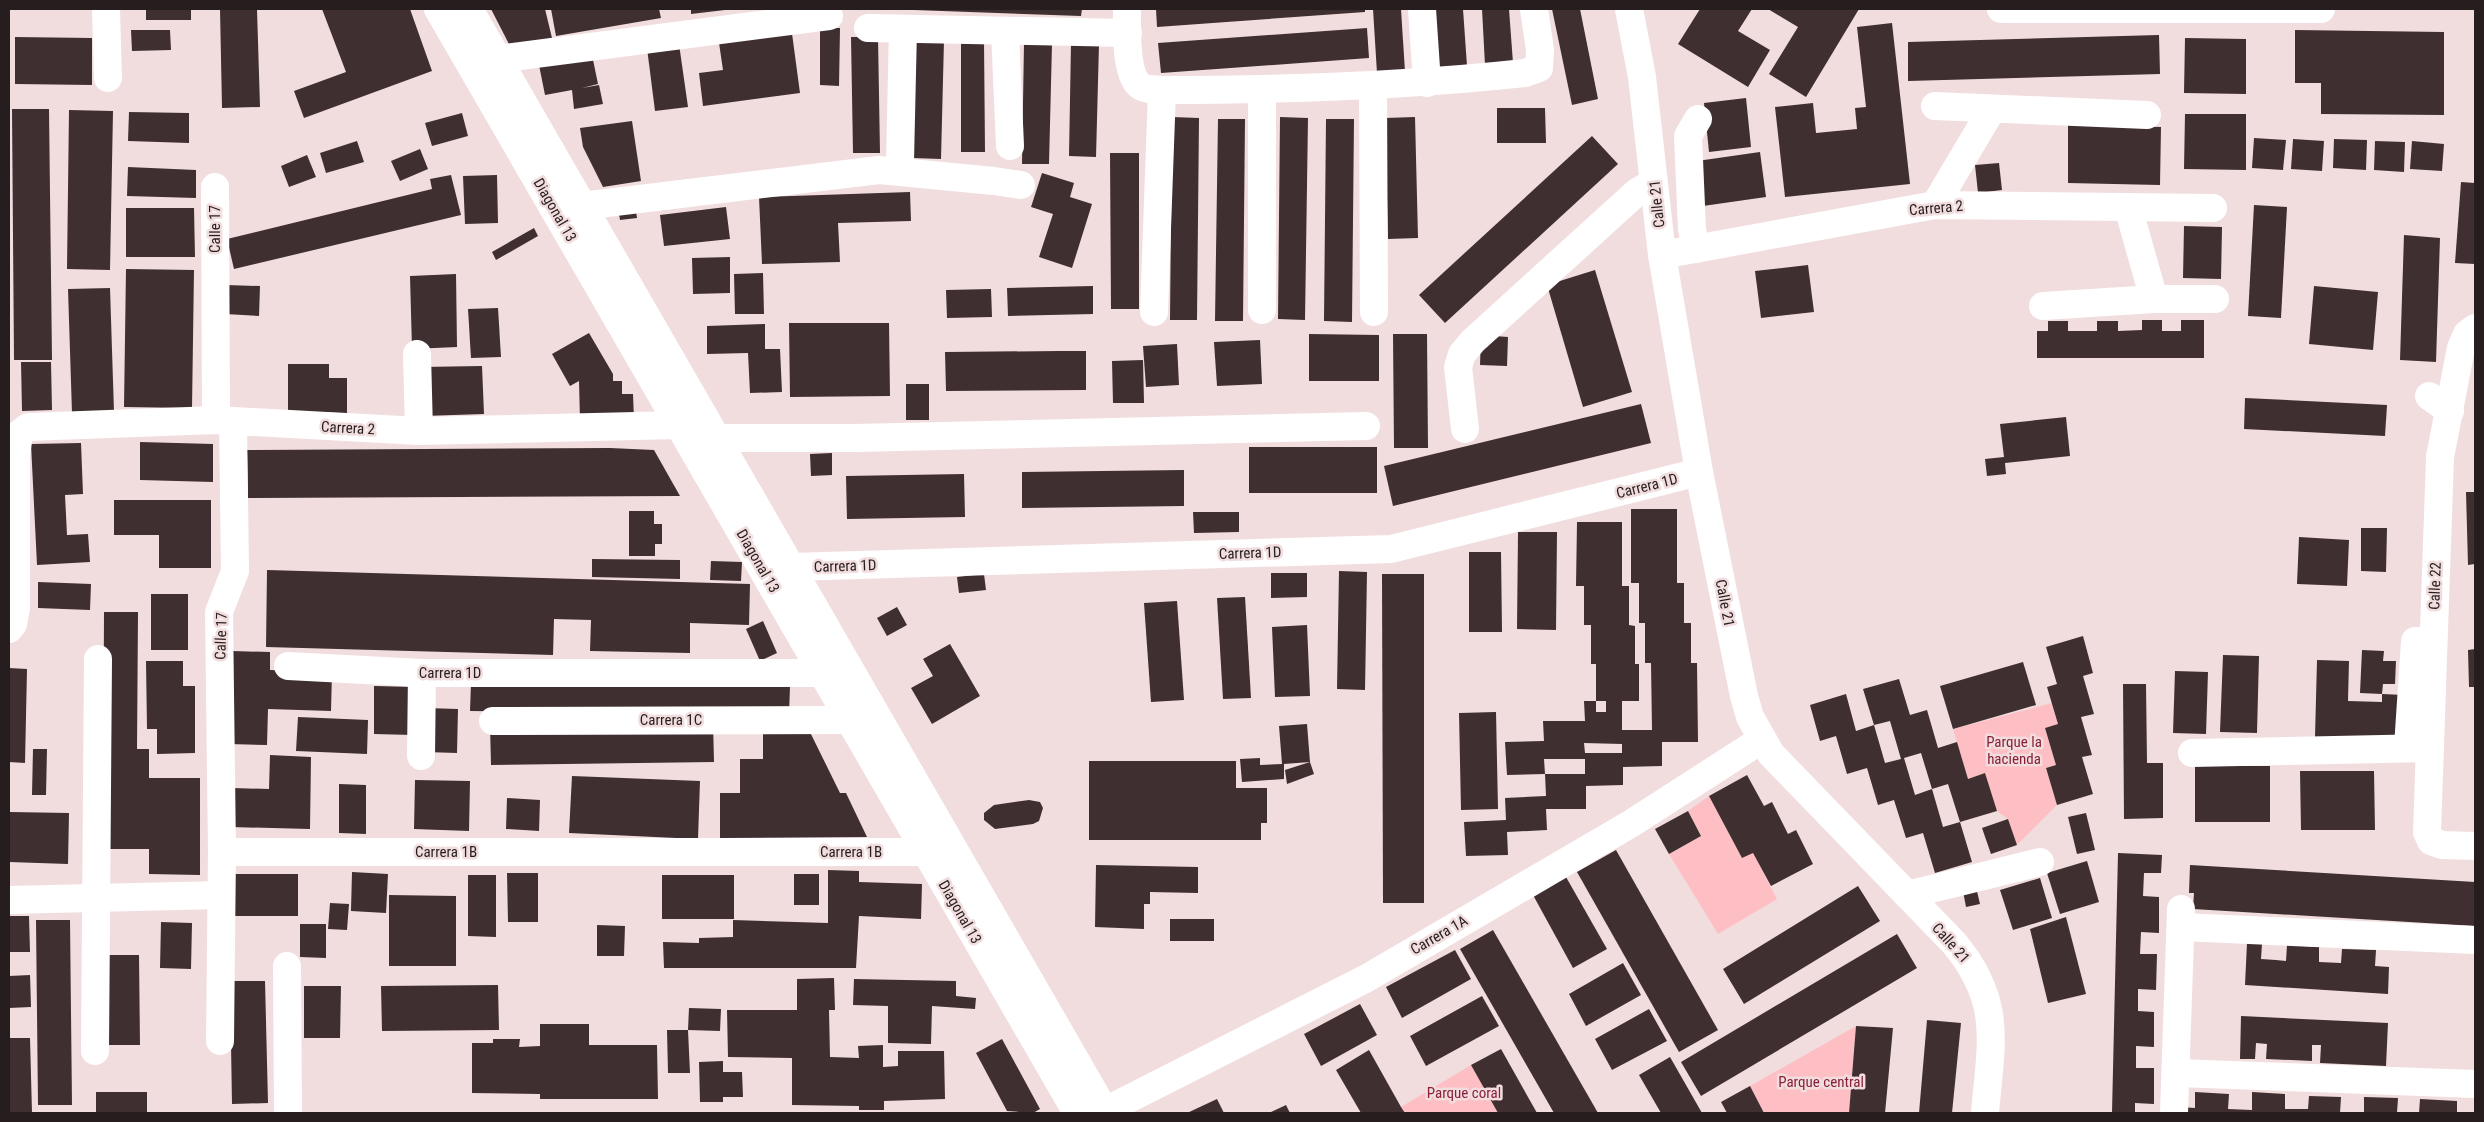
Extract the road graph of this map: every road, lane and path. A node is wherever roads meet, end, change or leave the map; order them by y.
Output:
1 (106, 9) edge
2 (438, 9) edge
3 (469, 9) edge
4 (1422, 9) edge
5 (1534, 9) edge
6 (1629, 9) edge
7 (2001, 9) edge
8 (2321, 9) edge
9 (2133, 10) edge
10 (829, 16) dead end
11 (1127, 21) edge
12 (868, 28) dead end
13 (902, 29) junction
14 (1006, 31) junction
15 (498, 59) junction
16 (108, 78) dead end
17 (1427, 83) junction
18 (1373, 86) junction
19 (1162, 90) junction
20 (1262, 90) junction
21 (1935, 106) dead end
22 (1992, 109) junction
23 (2147, 115) dead end
24 (1698, 118) dead end
25 (1010, 146) dead end
26 (900, 161) dead end
27 (1654, 182) junction
28 (1021, 185) dead end
29 (215, 187) dead end
30 (1935, 204) junction
31 (582, 206) junction
32 (2128, 207) junction
33 (2213, 208) dead end
34 (1696, 249) junction
35 (1662, 255) junction
36 (2154, 299) junction
37 (2215, 299) dead end
38 (2043, 306) dead end
39 (1262, 310) dead end
40 (1154, 312) dead end
41 (1374, 312) dead end
42 (2471, 331) edge
43 (417, 354) dead end
44 (225, 421) junction
45 (679, 425) junction
46 (1366, 426) dead end
47 (1465, 428) dead end
48 (419, 431) junction
49 (716, 438) junction
50 (1699, 472) junction
51 (791, 567) junction
52 (9, 629) edge
53 (98, 659) dead end
54 (288, 666) dead end
55 (422, 673) junction
56 (822, 673) junction
57 (850, 720) junction
58 (493, 721) dead end
59 (1761, 740) junction
60 (2419, 747) junction
61 (2192, 753) dead end
62 (421, 756) dead end
63 (2475, 846) edge
64 (222, 852) junction
65 (926, 852) junction
66 (2040, 862) dead end
67 (221, 895) junction
68 (1907, 895) junction
69 (96, 898) junction
70 (9, 900) edge
71 (2475, 940) edge
72 (287, 966) dead end
73 (220, 1041) dead end
74 (95, 1051) dead end
75 (2177, 1073) junction
76 (2475, 1084) edge
77 (1106, 1112) edge
78 (288, 1113) edge
79 (1077, 1113) edge
80 (1985, 1113) edge
81 (2174, 1113) edge

1 - 16 street
2 - 45 street, Diagonal 13
3 - 15 street, Diagonal 13
4 - 17 street
5 - 17 street
6 - 27 street, Calle 21
7 - 9 street
8 - 9 street
10 - 15 street
11 - 14 street
11 - 19 street
12 - 13 street
13 - 14 street
13 - 26 street
14 - 25 street
15 - 31 street, Diagonal 13
17 - 18 street
18 - 20 street
18 - 41 street
19 - 20 street
19 - 40 street
20 - 39 street
21 - 22 street
22 - 23 street
22 - 30 street
24 - 34 street
27 - 35 street, Calle 21
27 - 47 street
28 - 31 street
29 - 44 street, Calle 17
30 - 32 street, Carrera 2
30 - 34 street, Carrera 2
31 - 49 street, Diagonal 13
32 - 33 street, Carrera 2
32 - 36 street
34 - 35 street, Carrera 2
35 - 50 street, Calle 21
36 - 37 street
36 - 38 street
42 - 60 street, Calle 22
43 - 48 street
44 - 48 street, Carrera 2
44 - 52 street, Carrera 2
44 - 64 street, Calle 17
45 - 48 street, Carrera 2
45 - 56 street, Diagonal 13
46 - 49 street
49 - 51 street, Diagonal 13
50 - 51 street, Carrera 1D
50 - 59 street, Calle 21
51 - 77 street, Diagonal 13
53 - 69 street
54 - 55 street, Carrera 1D
55 - 56 street, Carrera 1D
55 - 62 street
56 - 57 street, Diagonal 13
57 - 58 street, Carrera 1C
57 - 65 street, Diagonal 13
59 - 68 street, Calle 21
59 - 77 street, Carrera 1A
60 - 61 street
60 - 63 street
64 - 65 street, Carrera 1B
64 - 67 street
65 - 79 street, Diagonal 13
66 - 68 street
67 - 69 street
67 - 73 street
68 - 80 street, Calle 21
69 - 70 street
69 - 74 street
71 - 75 street
72 - 78 street
75 - 76 street
75 - 81 street

